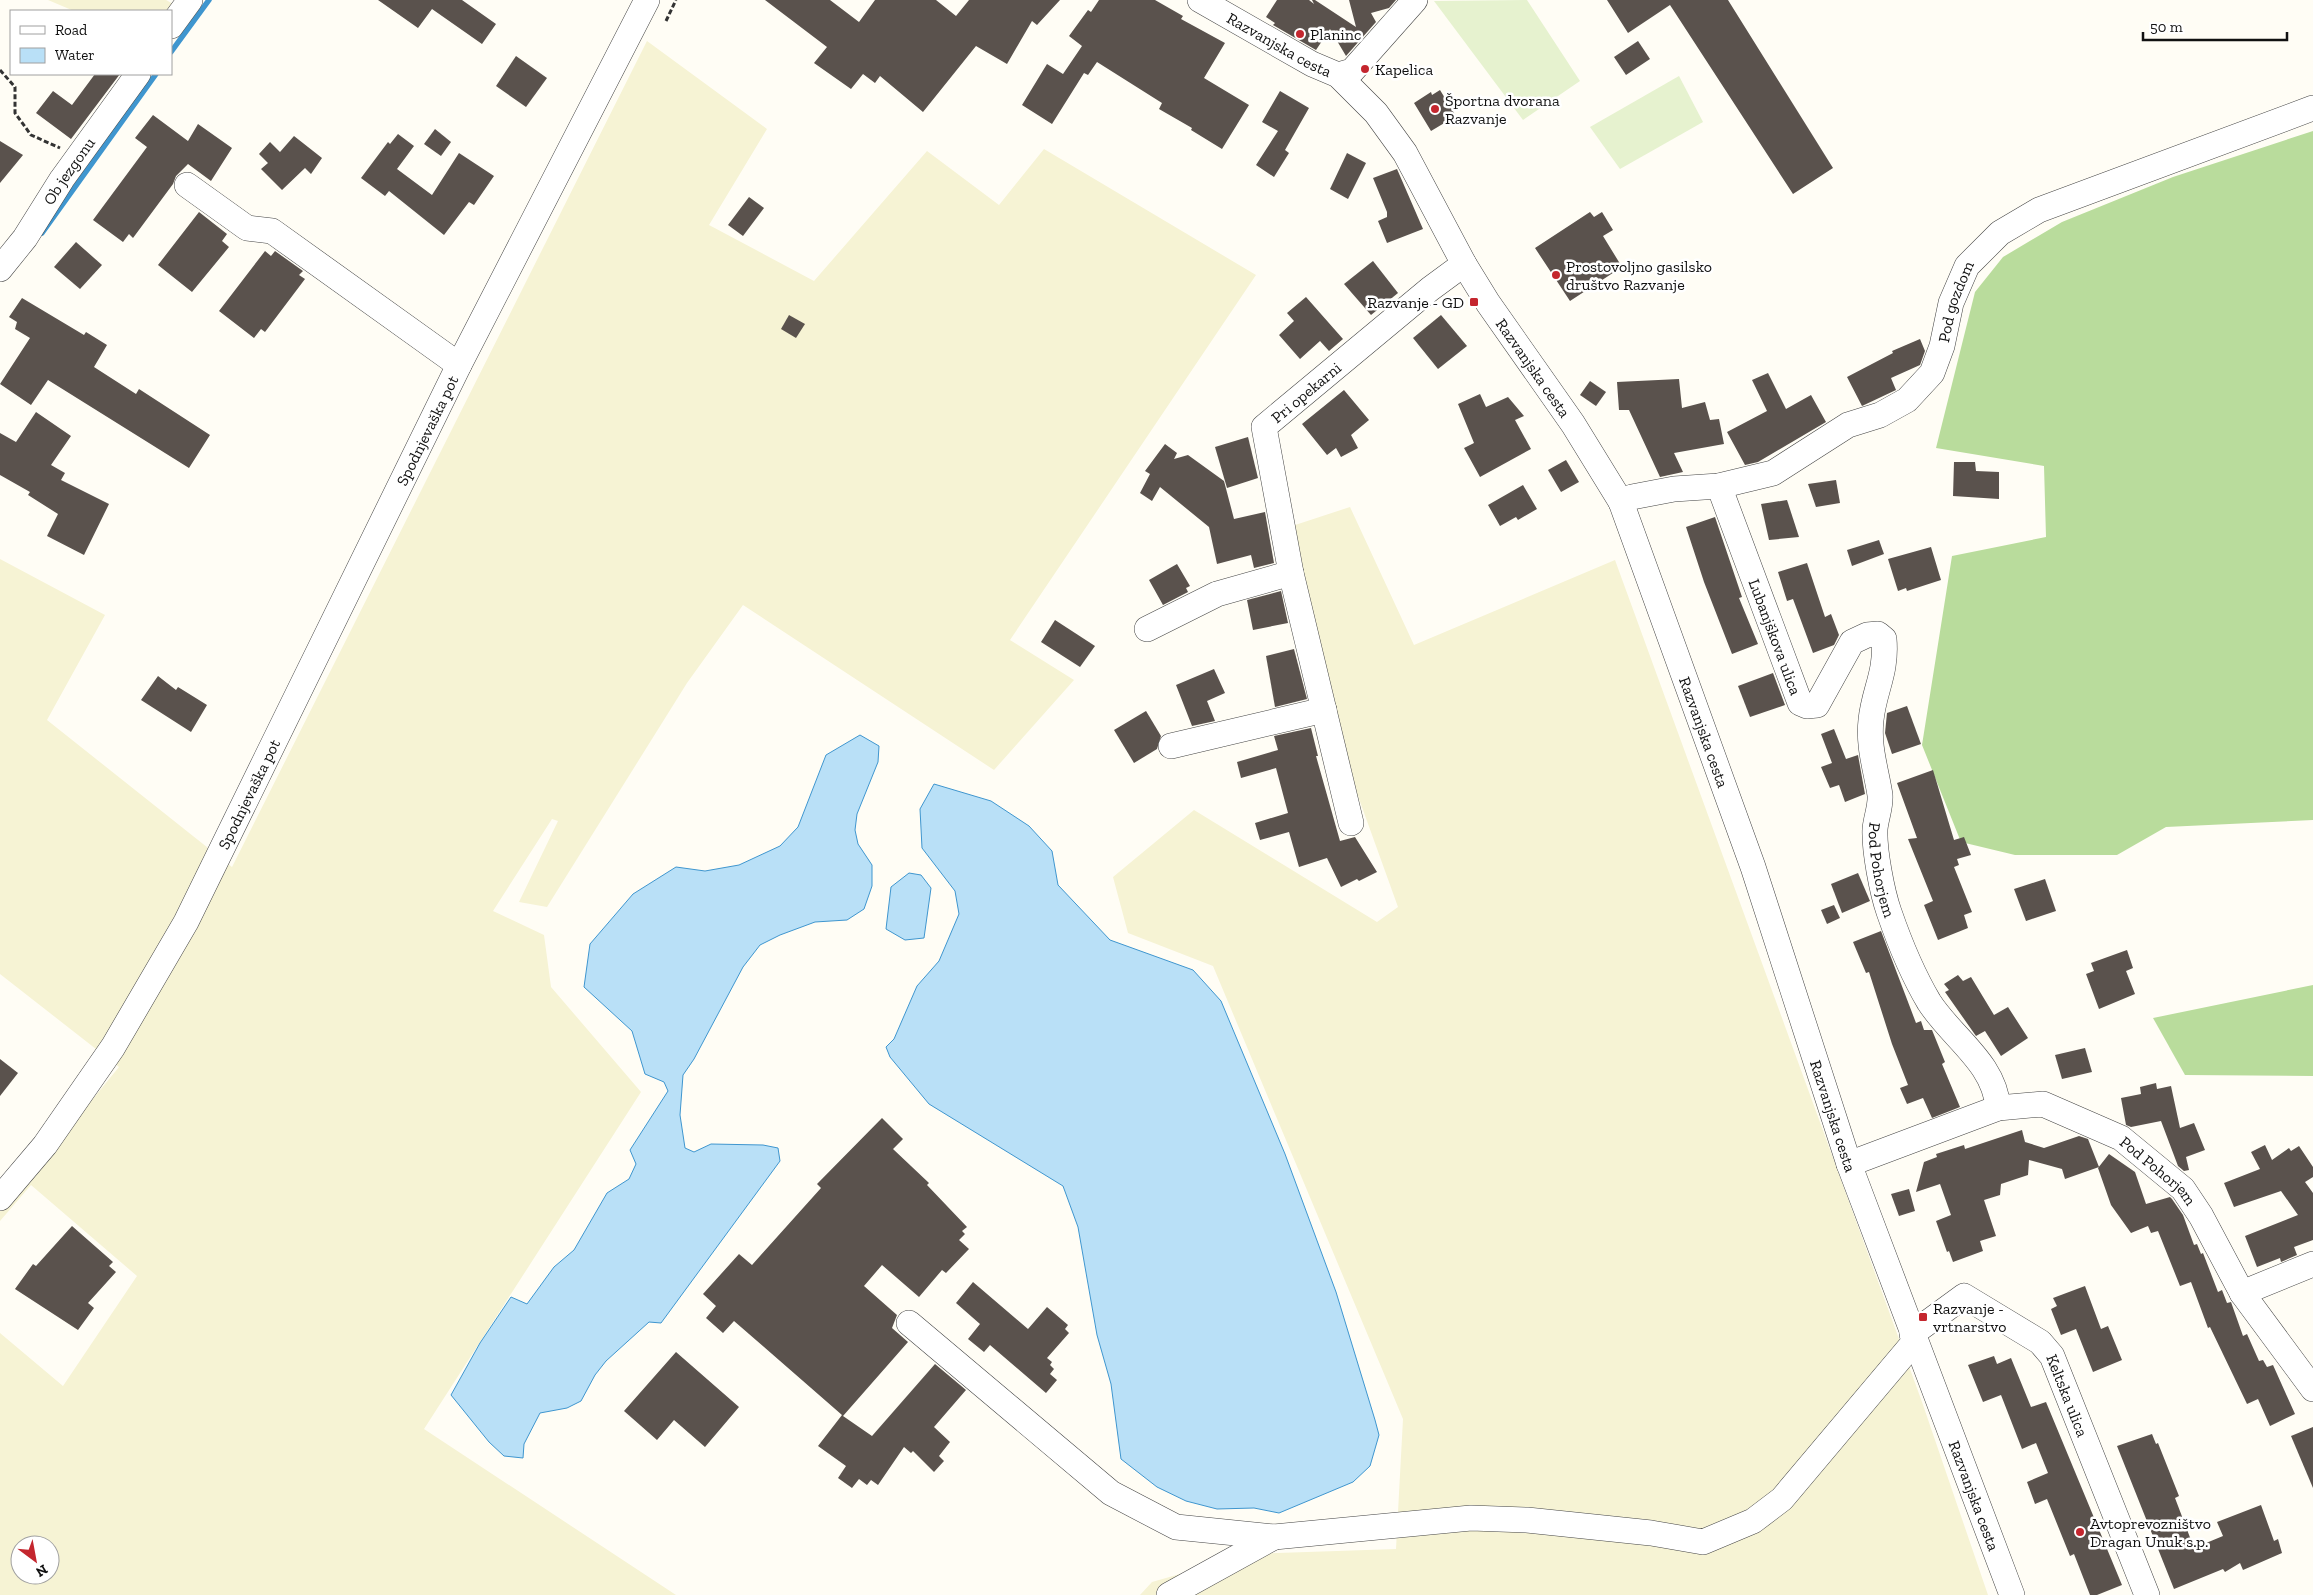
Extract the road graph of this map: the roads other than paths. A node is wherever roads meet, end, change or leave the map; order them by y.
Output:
1 (190, 0) edge
2 (647, 0) edge
3 (1200, 0) edge
4 (1415, 0) edge
5 (172, 25) edge
6 (1345, 73) junction
7 (137, 75) edge
8 (2313, 108) edge
9 (187, 185) dead end
10 (1464, 264) junction
11 (0, 268) edge
12 (459, 365) junction
13 (1719, 486) junction
14 (1621, 502) junction
15 (1291, 572) junction
16 (1147, 629) dead end
17 (1852, 642) joint
18 (1324, 710) junction
19 (1171, 746) dead end
20 (1351, 822) dead end
21 (1998, 1108) junction
22 (1849, 1164) junction
23 (0, 1198) edge
24 (2313, 1264) edge
25 (2242, 1293) junction
26 (909, 1323) dead end
27 (1914, 1338) junction
28 (2313, 1389) edge
29 (1274, 1537) junction
30 (1168, 1595) edge
31 (2012, 1595) edge
32 (2147, 1595) edge

1 - 5 street
2 - 12 street, Spodnjevaška pot
3 - 6 street, Razvanjska cesta
4 - 6 street
6 - 10 street, Razvanjska cesta
7 - 11 street, Ob jezgonu
8 - 13 street, Pod gozdom
9 - 12 street, Spodnjevaška pot
10 - 14 street, Razvanjska cesta
10 - 15 street, Pri opekarni
12 - 23 street, Spodnjevaška pot
13 - 14 street, Pod gozdom
13 - 17 street, Lubanjškova ulica
14 - 22 street, Razvanjska cesta
15 - 16 street
15 - 18 street, Pri opekarni
17 - 21 street, Pod Pohorjem
18 - 19 street
18 - 20 street, Pri opekarni
21 - 22 street, Pod Pohorjem
21 - 25 street, Pod Pohorjem
22 - 27 street, Razvanjska cesta
24 - 25 street
25 - 28 street, Pod Pohorjem
26 - 29 street
27 - 29 street
27 - 31 street, Razvanjska cesta
27 - 32 street, Keltska ulica
29 - 30 street

